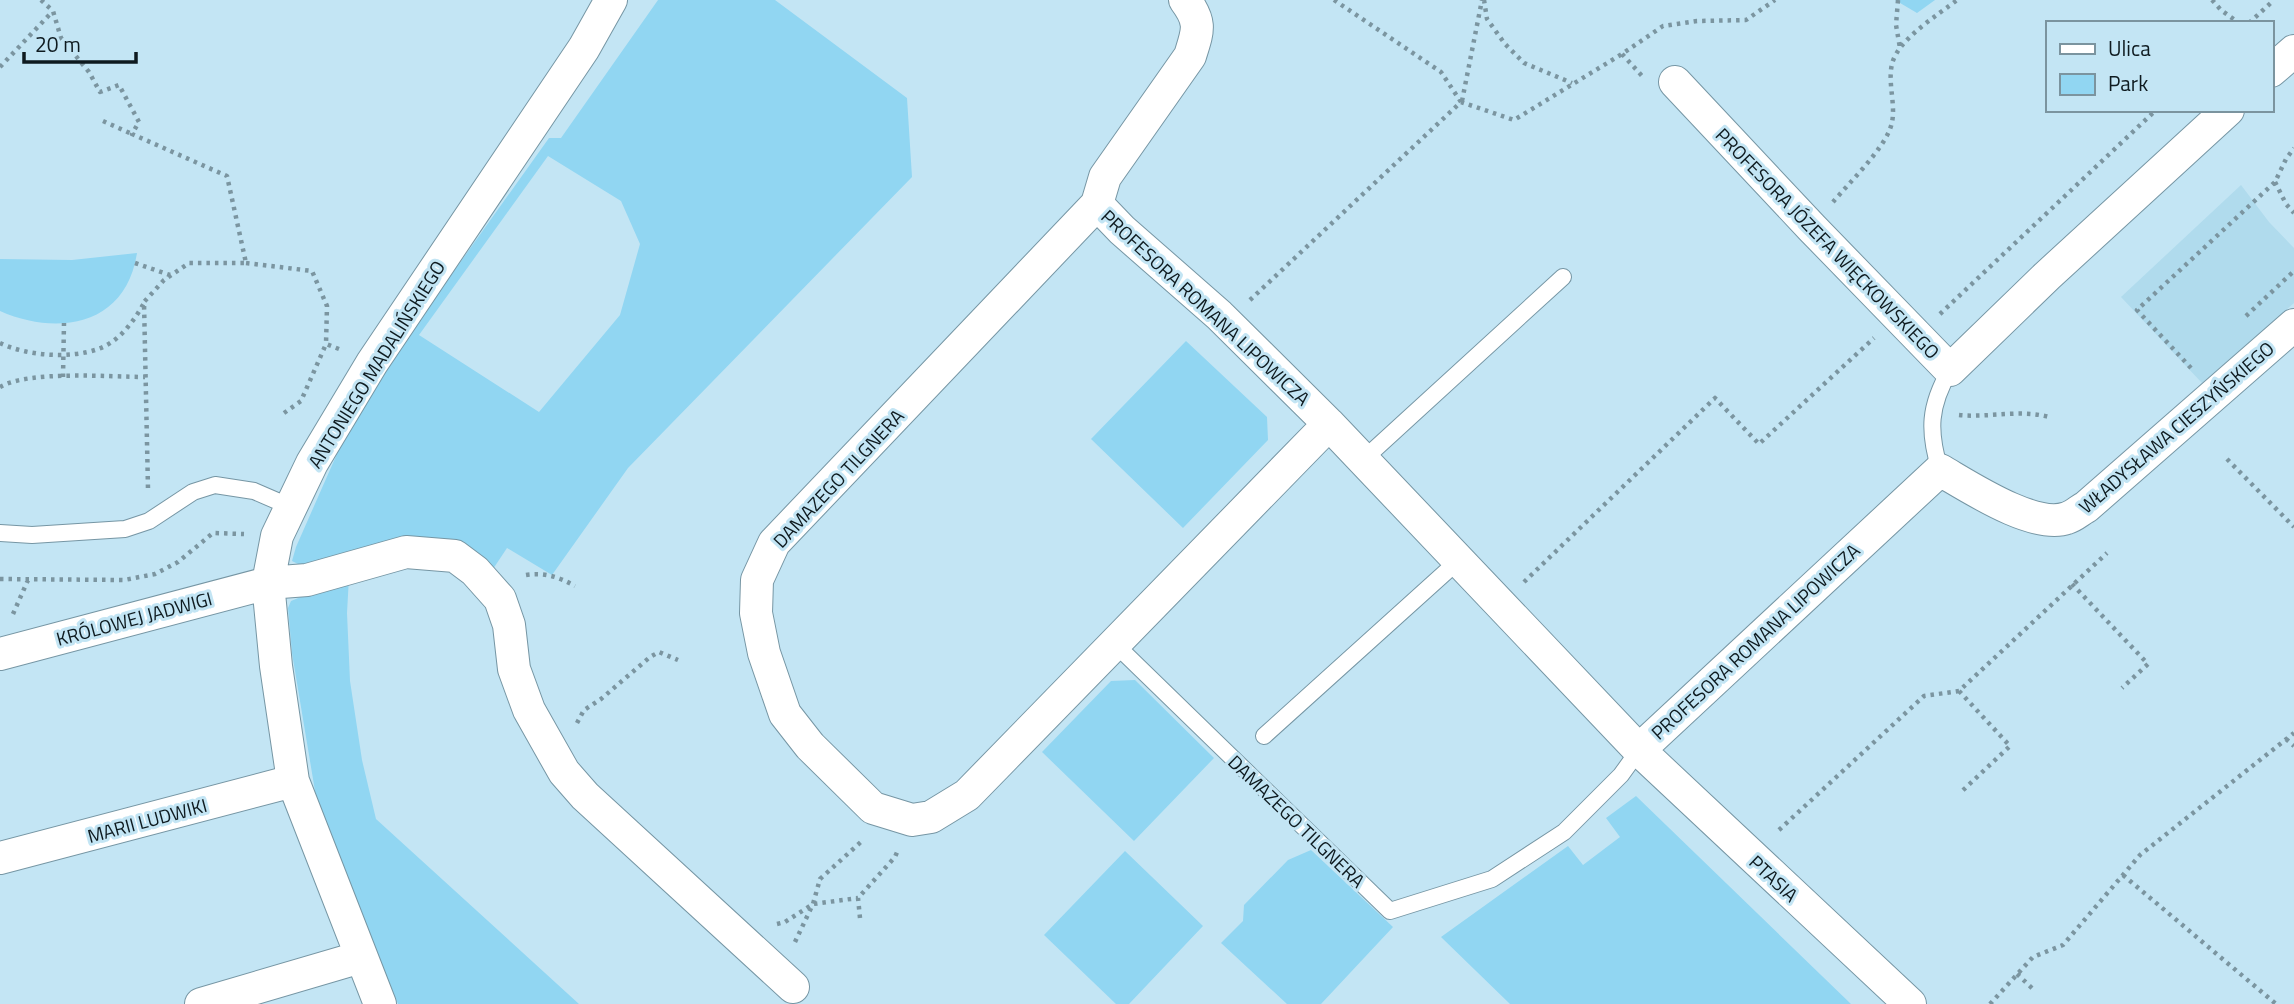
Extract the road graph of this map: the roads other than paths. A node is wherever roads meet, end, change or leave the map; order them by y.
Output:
1 (611, 0) edge
2 (1185, 0) edge
3 (2294, 51) edge
4 (2273, 69) edge
5 (1675, 82) dead end
6 (2226, 112) edge
7 (1097, 204) junction
8 (1563, 277) dead end
9 (2294, 325) edge
10 (1950, 370) junction
11 (1329, 424) junction
12 (1364, 459) junction
13 (1940, 470) junction
14 (291, 507) junction
15 (0, 533) edge
16 (1458, 561) junction
17 (268, 583) junction
18 (1115, 643) junction
19 (0, 654) edge
20 (1264, 736) dead end
21 (1639, 750) junction
22 (293, 781) junction
23 (0, 858) edge
24 (361, 957) junction
25 (783, 978) road end
26 (201, 1004) edge
27 (380, 1004) edge
28 (1910, 1004) edge

1 - 14 street, ANTONIEGO MADALIŃSKIEGO
2 - 7 street, PROFESORA ROMANA LIPOWICZA
3 - 4 street
5 - 10 street, PROFESORA JÓZEFA WIĘCKOWSKIEGO
6 - 10 street, PROFESORA JÓZEFA WIĘCKOWSKIEGO
7 - 11 street, PROFESORA ROMANA LIPOWICZA
7 - 18 street, DAMAZEGO TILGNERA
8 - 12 lane
9 - 13 street, WŁADYSŁAWA CIESZYŃSKIEGO
10 - 13 lane
11 - 12 street, PROFESORA ROMANA LIPOWICZA
11 - 18 street
12 - 16 street, PROFESORA ROMANA LIPOWICZA
13 - 21 street, PROFESORA ROMANA LIPOWICZA
14 - 15 lane
14 - 17 street, ANTONIEGO MADALIŃSKIEGO
16 - 20 lane
16 - 21 street, PROFESORA ROMANA LIPOWICZA
17 - 19 street, KRÓLOWEJ JADWIGI
17 - 22 street, ANTONIEGO MADALIŃSKIEGO
17 - 25 street
18 - 21 lane, DAMAZEGO TILGNERA
21 - 28 street, PTASIA
22 - 23 street, MARII LUDWIKI
22 - 24 street, ANTONIEGO MADALIŃSKIEGO
24 - 26 street
24 - 27 street, ANTONIEGO MADALIŃSKIEGO

